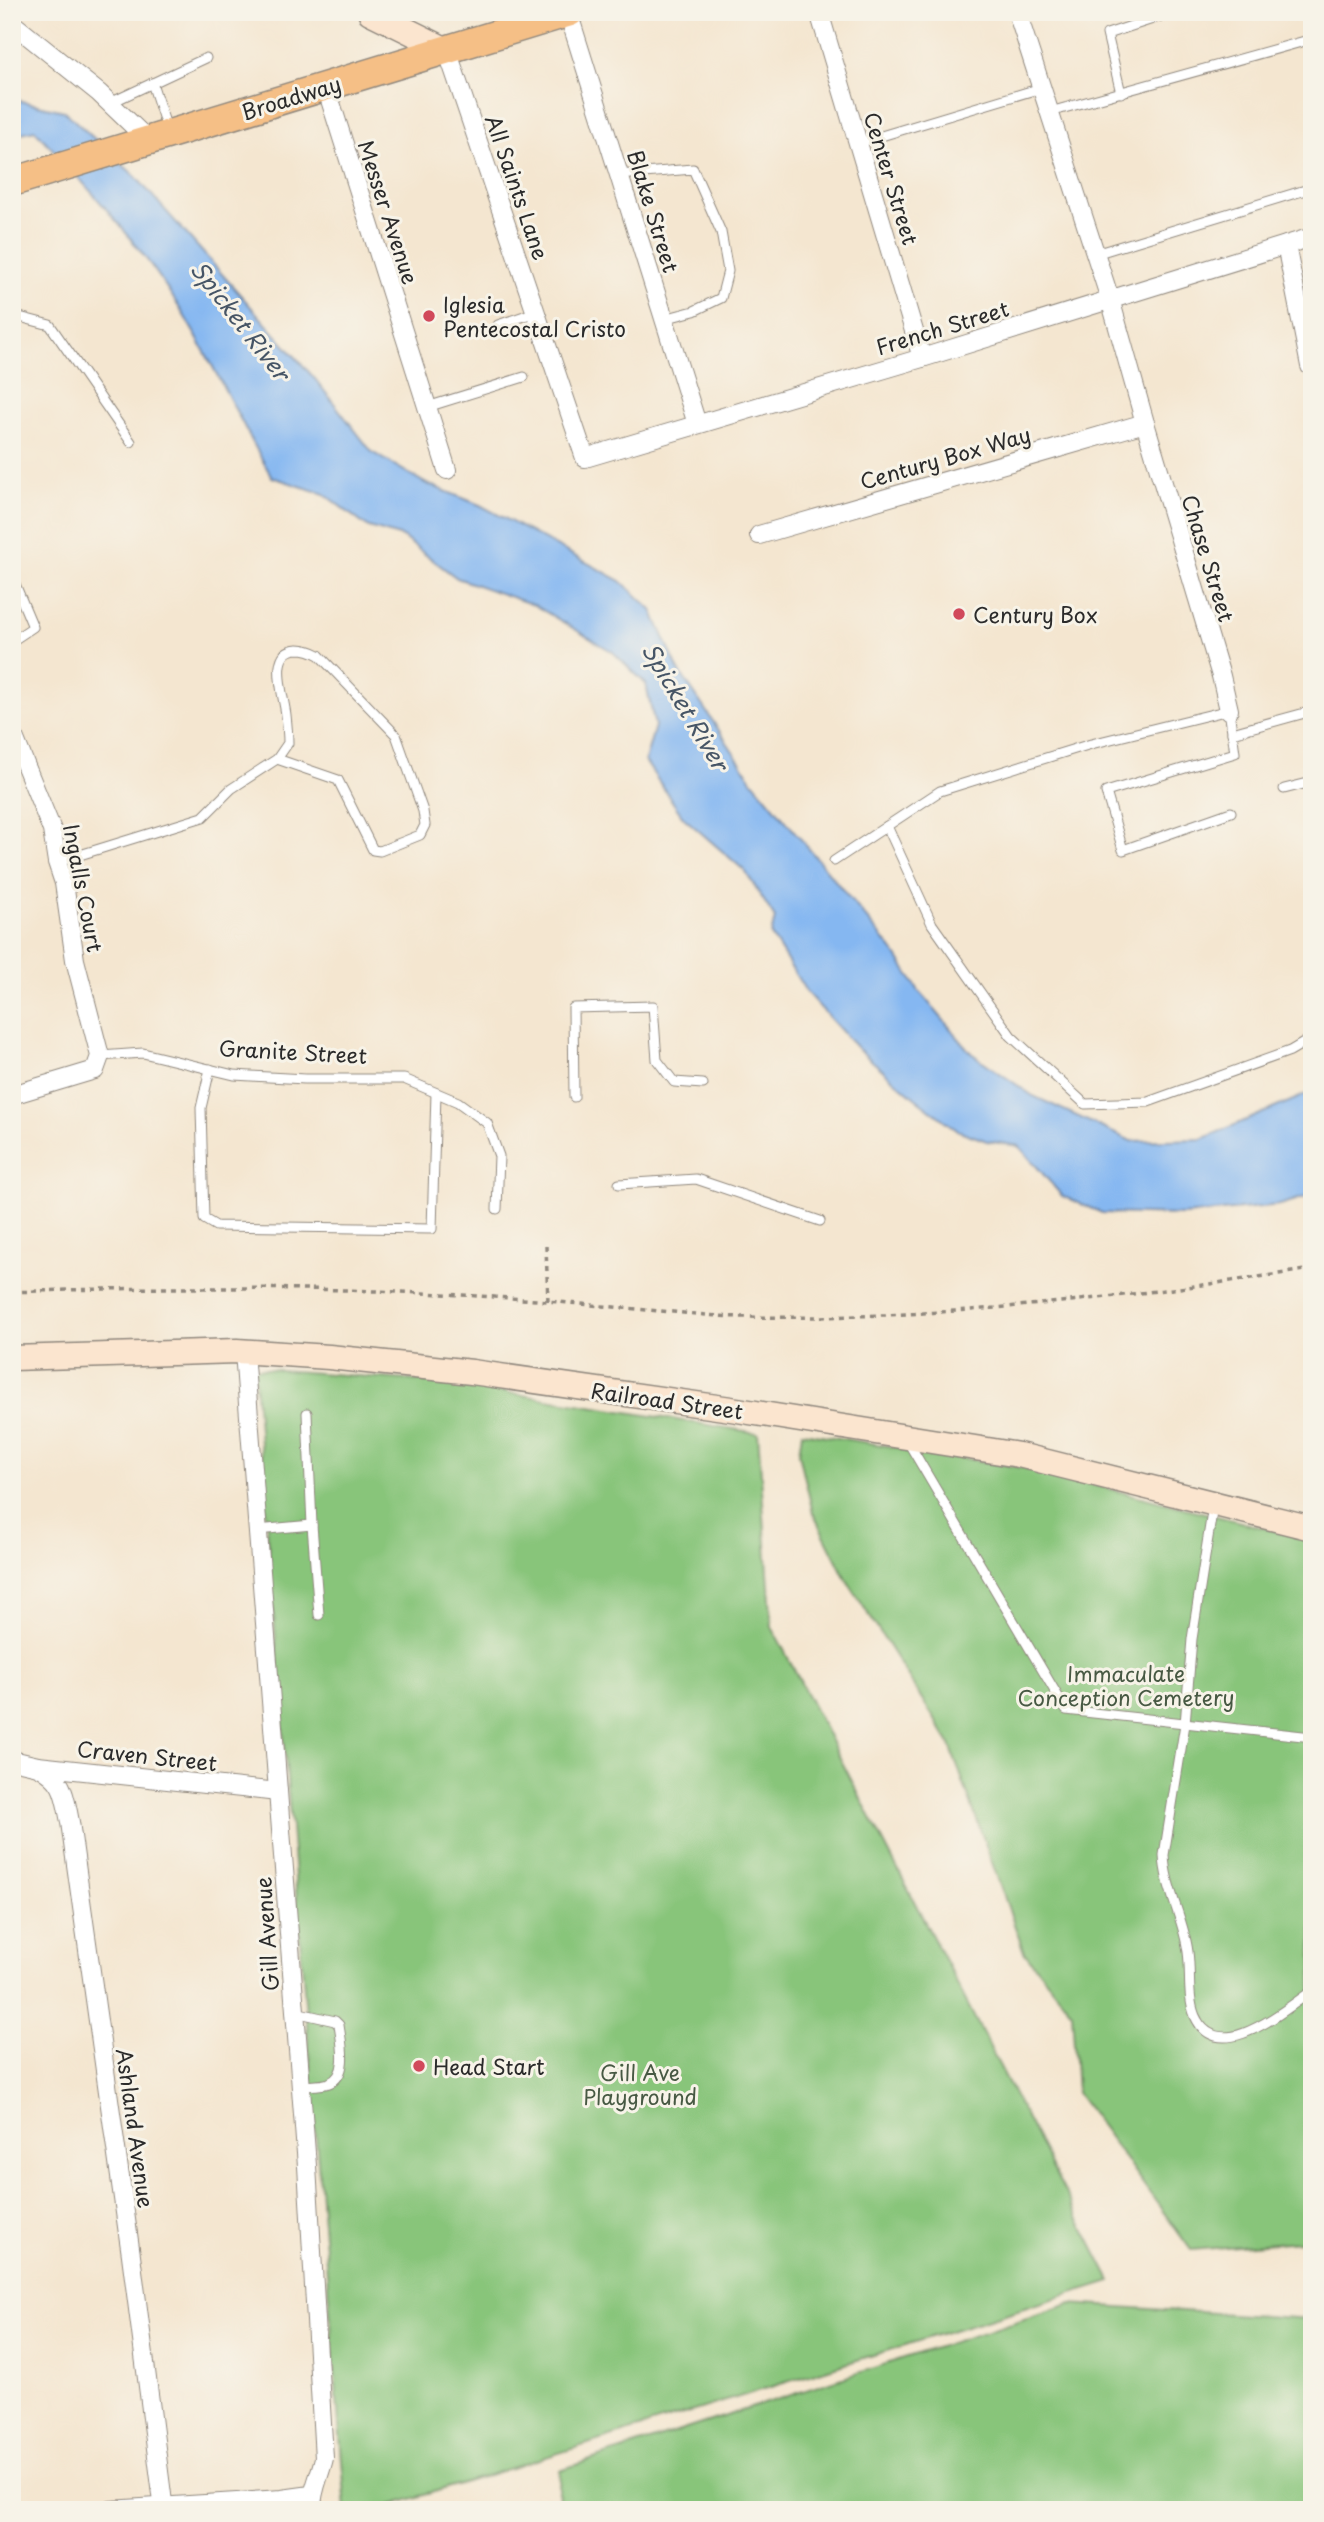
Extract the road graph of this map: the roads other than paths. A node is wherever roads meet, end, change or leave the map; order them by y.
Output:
1 (370, 12) edge
2 (569, 12) edge
3 (819, 12) edge
4 (1017, 12) edge
5 (1162, 16) dead end
6 (12, 23) edge
7 (1312, 40) edge
8 (447, 50) junction
9 (206, 58) dead end
10 (152, 83) junction
11 (326, 86) junction
12 (1041, 88) junction
13 (1121, 93) junction
14 (110, 103) junction
15 (1050, 113) junction
16 (150, 140) junction
17 (858, 143) junction
18 (619, 175) junction
19 (12, 183) edge
20 (1312, 188) edge
21 (1312, 237) edge
22 (1286, 245) junction
23 (1095, 254) junction
24 (1110, 299) junction
25 (536, 312) junction
26 (12, 315) edge
27 (664, 319) junction
28 (498, 325) dead end
29 (922, 358) junction
30 (1310, 366) edge
31 (524, 377) dead end
32 (427, 407) junction
33 (1145, 423) junction
34 (697, 424) junction
35 (131, 442) dead end
36 (585, 458) joint
37 (447, 471) dead end
38 (759, 535) dead end
39 (12, 577) edge
40 (12, 641) edge
41 (1229, 710) junction
42 (1312, 710) edge
43 (12, 732) edge
44 (1232, 733) junction
45 (276, 759) junction
46 (1312, 782) edge
47 (1284, 789) dead end
48 (1231, 812) dead end
49 (887, 826) junction
50 (834, 861) dead end
51 (57, 862) junction
52 (1312, 1038) edge
53 (100, 1056) junction
54 (210, 1069) junction
55 (703, 1084) dead end
56 (436, 1093) junction
57 (12, 1095) edge
58 (575, 1097) dead end
59 (618, 1184) dead end
60 (497, 1209) dead end
61 (820, 1221) dead end
62 (244, 1352) junction
63 (12, 1358) edge
64 (307, 1413) dead end
65 (906, 1437) junction
66 (1214, 1503) junction
67 (312, 1525) junction
68 (1312, 1528) edge
69 (257, 1530) junction
70 (319, 1615) dead end
71 (1185, 1724) junction
72 (1312, 1737) edge
73 (12, 1760) edge
74 (38, 1766) junction
75 (278, 1791) junction
76 (1312, 1991) edge
77 (295, 2012) junction
78 (300, 2086) junction
79 (311, 2502) edge
80 (164, 2508) edge
81 (110, 2510) edge

1 - 8 main road
2 - 8 main road, Broadway
2 - 18 street, Blake Street
3 - 17 street, Center Street
4 - 12 street, Chase Street
5 - 13 lane
6 - 14 street
7 - 13 lane
8 - 11 main road, Broadway
8 - 25 street, All Saints Lane
9 - 10 lane
10 - 14 lane
10 - 16 lane
11 - 16 main road, Broadway
11 - 32 street, Messer Avenue
12 - 15 street, Chase Street
12 - 17 lane
13 - 15 lane
14 - 16 street
15 - 23 street, Chase Street
16 - 19 main road, Broadway
17 - 29 street, Center Street
18 - 27 street, Blake Street
18 - 27 lane
20 - 23 lane
21 - 22 street, French Street
22 - 24 street, French Street
22 - 30 street
23 - 24 street, Chase Street
24 - 29 street, French Street
24 - 33 street, Chase Street
25 - 28 lane
25 - 36 street, All Saints Lane
26 - 35 lane
27 - 34 street, Blake Street
29 - 34 street, French Street
31 - 32 lane
32 - 37 street, Messer Avenue
33 - 38 street, Century Box Way
33 - 41 street, Chase Street
34 - 36 street, French Street
39 - 40 lane
41 - 44 lane
41 - 49 lane
42 - 44 lane
43 - 51 street, Ingalls Court
44 - 48 lane
45 - 45 lane
45 - 51 lane
46 - 47 lane
49 - 50 lane
49 - 52 lane
51 - 53 street, Ingalls Court
53 - 54 lane, Granite Street
53 - 57 street
54 - 56 lane, Granite Street
54 - 56 lane
55 - 58 lane
56 - 60 lane, Granite Street
59 - 61 lane
62 - 63 main road, Railroad Street
62 - 65 main road, Railroad Street
62 - 69 street, Gill Avenue
64 - 67 lane
65 - 66 main road, Railroad Street
65 - 71 lane
66 - 68 main road, Railroad Street
66 - 71 lane
67 - 69 lane
67 - 70 lane
69 - 75 street, Gill Avenue
71 - 72 lane
71 - 76 lane
73 - 74 street, Craven Street
74 - 75 street, Craven Street
74 - 80 street, Ashland Avenue
75 - 77 street, Gill Avenue
77 - 78 street, Gill Avenue
77 - 78 lane
78 - 79 street, Gill Avenue
79 - 80 street
80 - 81 street

